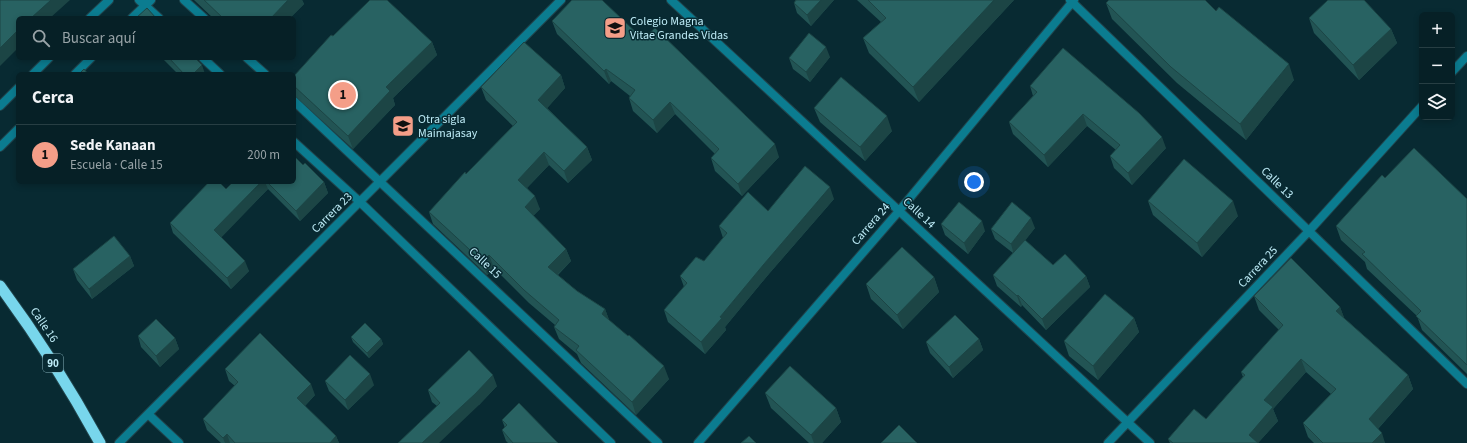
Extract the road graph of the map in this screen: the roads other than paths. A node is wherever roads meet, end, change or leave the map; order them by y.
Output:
1 (109, 0) edge
2 (184, 0) edge
3 (561, 0) edge
4 (671, 0) edge
5 (1072, 1) edge
6 (145, 2) edge
7 (92, 16) edge
8 (134, 16) edge
9 (157, 16) edge
10 (202, 16) edge
11 (1467, 56) edge
12 (47, 60) edge
13 (89, 60) edge
14 (205, 60) edge
15 (249, 60) edge
16 (1455, 69) edge
17 (35, 72) edge
18 (77, 72) edge
19 (218, 72) edge
20 (262, 72) edge
21 (16, 90) edge
22 (296, 103) edge
23 (0, 106) edge
24 (1419, 109) edge
25 (16, 131) edge
26 (296, 144) edge
27 (0, 147) edge
28 (380, 181) junction
29 (360, 202) junction
30 (899, 211) junction
31 (1309, 231) junction
32 (0, 286) edge
33 (1467, 384) edge
34 (148, 414) junction
35 (1128, 422) junction
36 (100, 443) edge
37 (119, 443) edge
38 (180, 443) edge
39 (611, 443) edge
40 (658, 443) edge
41 (698, 443) edge
42 (1108, 443) edge
43 (1150, 443) edge

1 - 7 street
2 - 10 street
3 - 28 street, Carrera 23
4 - 30 street, Calle 14
5 - 30 street, Carrera 24
5 - 31 street, Calle 13
6 - 8 street
6 - 9 street
11 - 16 street
12 - 17 street
13 - 18 street
14 - 19 street
15 - 20 street
21 - 23 street
22 - 28 street, Calle 15
24 - 31 street, Carrera 25
25 - 27 street
26 - 29 street
28 - 29 street, Carrera 23
28 - 40 street, Calle 15
29 - 34 street, Carrera 23
29 - 39 street
30 - 35 street, Calle 14
30 - 41 street, Carrera 24
31 - 33 street, Calle 13
31 - 35 street, Carrera 25
32 - 36 highway, Calle 16 / 90
34 - 37 street, Carrera 23
34 - 38 street
35 - 42 street, Carrera 25
35 - 43 street, Calle 14

